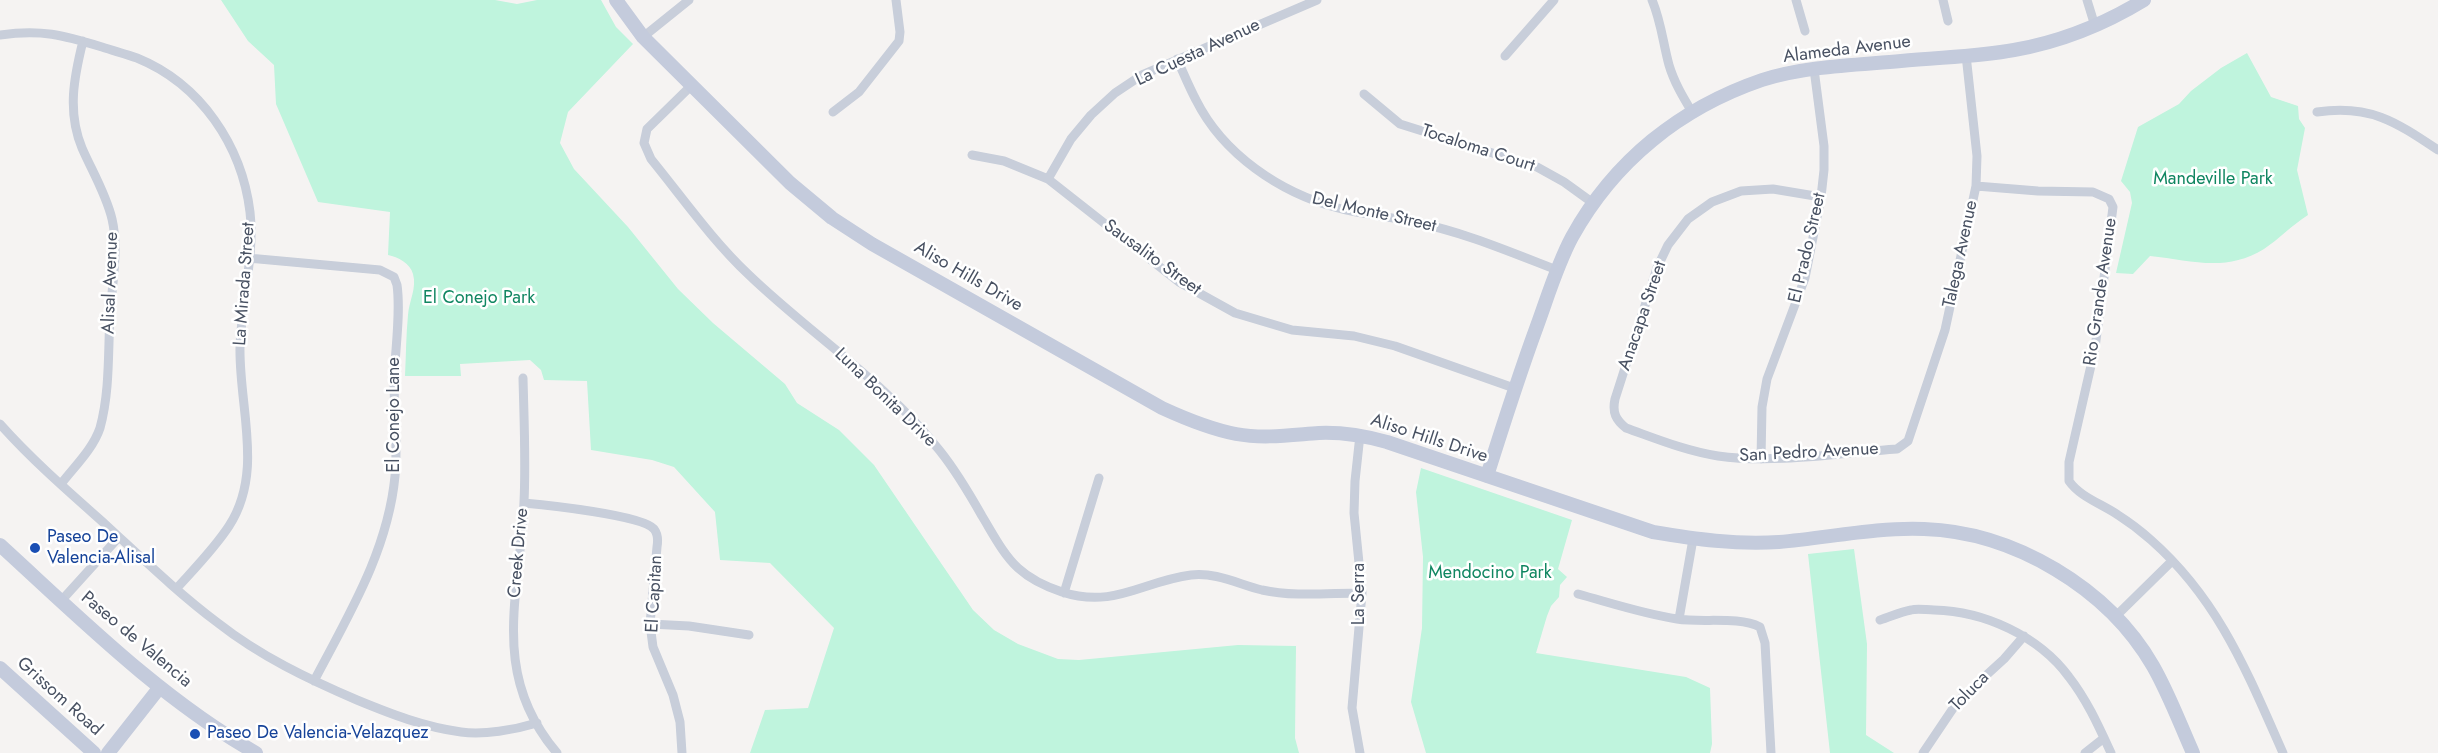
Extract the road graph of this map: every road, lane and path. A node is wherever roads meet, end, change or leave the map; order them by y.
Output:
1 (616, 0) edge
2 (688, 0) edge
3 (896, 0) edge
4 (1317, 0) edge
5 (1554, 0) edge
6 (1652, 0) edge
7 (1796, 0) edge
8 (1943, 0) edge
9 (2087, 0) edge
10 (2144, 0) edge
11 (1948, 21) dead end
12 (2095, 26) junction
13 (1805, 31) dead end
14 (0, 35) edge
15 (643, 37) junction
16 (83, 41) junction
17 (1966, 55) junction
18 (1505, 56) dead end
19 (1177, 58) junction
20 (1814, 69) junction
21 (692, 85) junction
22 (1364, 94) dead end
23 (833, 112) dead end
24 (1692, 112) junction
25 (2317, 112) dead end
26 (2438, 150) edge
27 (972, 155) dead end
28 (1048, 179) junction
29 (1976, 186) junction
30 (1821, 196) junction
31 (1593, 203) junction
32 (248, 258) junction
33 (1557, 270) junction
34 (523, 378) dead end
35 (1514, 388) junction
36 (1615, 416) joint
37 (0, 424) edge
38 (1360, 435) junction
39 (1904, 446) joint
40 (1761, 459) junction
41 (1487, 476) junction
42 (1099, 478) dead end
43 (61, 484) junction
44 (524, 503) junction
45 (119, 537) junction
46 (1693, 539) junction
47 (0, 545) edge
48 (2172, 561) junction
49 (176, 589) junction
50 (1064, 593) junction
51 (1362, 593) junction
52 (1578, 594) dead end
53 (61, 601) junction
54 (2115, 617) junction
55 (1679, 620) junction
56 (1880, 620) dead end
57 (650, 624) junction
58 (749, 635) dead end
59 (2024, 636) junction
60 (0, 668) edge
61 (314, 681) junction
62 (160, 687) junction
63 (537, 723) junction
64 (2104, 738) junction
65 (94, 753) edge
66 (108, 753) edge
67 (256, 753) edge
68 (557, 753) edge
69 (682, 753) edge
70 (1360, 753) edge
71 (1771, 753) edge
72 (1923, 753) edge
73 (2085, 753) edge
74 (2111, 753) edge
75 (2193, 753) edge
76 (2283, 753) edge

1 - 15 street, Aliso Hills Drive
2 - 15 street
3 - 23 street
4 - 19 street, La Cuesta Avenue
5 - 18 street
6 - 24 street
7 - 13 street
8 - 11 street
9 - 12 street
10 - 12 street, Alameda Avenue
12 - 17 street, Alameda Avenue
14 - 16 street, La Mirada Street
15 - 21 street, Aliso Hills Drive
16 - 32 street, La Mirada Street
16 - 43 street, Alisal Avenue
17 - 20 street, Alameda Avenue
17 - 29 street, Talega Avenue
19 - 28 street, La Cuesta Avenue
19 - 33 street, Del Monte Street
20 - 24 street, Alameda Avenue
20 - 30 street, El Prado Street
21 - 38 street, Aliso Hills Drive
21 - 50 street, Luna Bonita Drive
22 - 31 street, Tocaloma Court
24 - 31 street, Alameda Avenue
25 - 26 street
27 - 28 street, Sausalito Street
28 - 35 street, Sausalito Street
29 - 39 street, Talega Avenue
29 - 48 street, Rio Grande Avenue
30 - 36 street, Anacapa Street
30 - 40 street, El Prado Street
31 - 33 street, Alameda Avenue
32 - 49 street, La Mirada Street
32 - 61 street, El Conejo Lane
33 - 35 street, Alameda Avenue
34 - 44 street, Creek Drive
35 - 41 street, Alameda Avenue
36 - 40 street, San Pedro Avenue
37 - 43 street
38 - 41 street, Aliso Hills Drive
38 - 51 street, La Serra
39 - 40 street, San Pedro Avenue
41 - 46 street, Aliso Hills Drive
42 - 50 street
43 - 45 street
44 - 57 street, El Capitan
44 - 63 street, Creek Drive
45 - 49 street
45 - 53 street
46 - 54 street, Aliso Hills Drive
46 - 55 street
47 - 53 street, Paseo de Valencia
48 - 54 street
48 - 76 street
49 - 61 street
50 - 51 street, Luna Bonita Drive
51 - 70 street, La Serra
52 - 55 street
53 - 62 street, Paseo de Valencia
54 - 75 street, Aliso Hills Drive
55 - 71 street
56 - 59 street
57 - 58 street
57 - 69 street, El Capitan
59 - 64 street
59 - 72 street, Toluca
60 - 65 street, Grissom Road
61 - 63 street
62 - 66 street
62 - 67 street, Paseo de Valencia
63 - 68 street, Creek Drive
64 - 73 street
64 - 74 street

